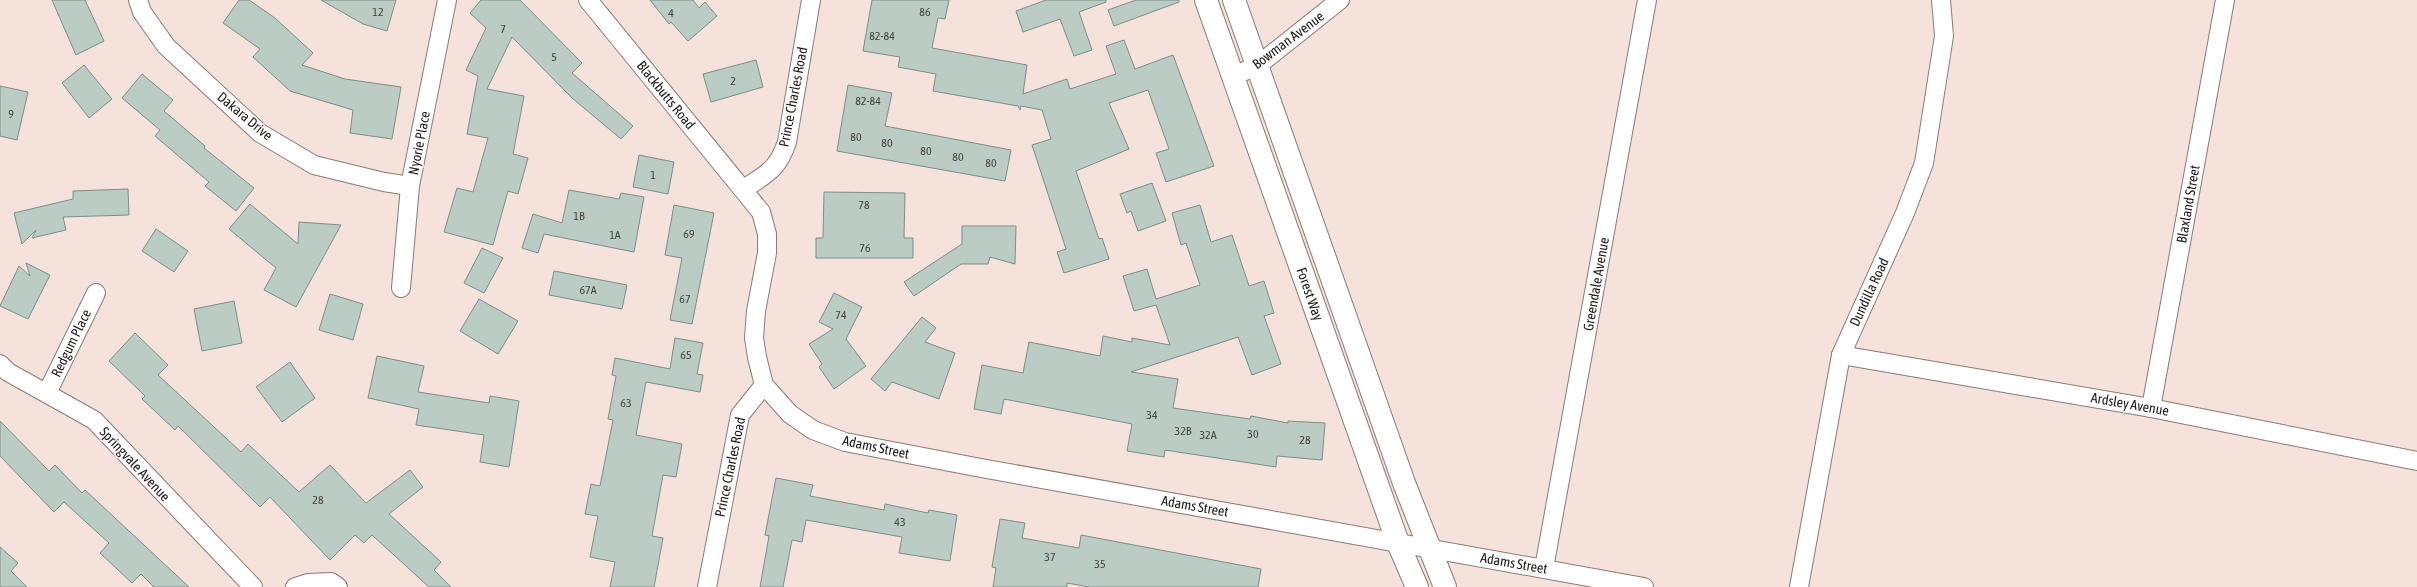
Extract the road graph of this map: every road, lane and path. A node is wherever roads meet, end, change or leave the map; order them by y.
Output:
1 (138, 0) edge
2 (447, 0) edge
3 (588, 0) edge
4 (811, 0) edge
5 (1206, 0) edge
6 (1234, 0) edge
7 (1340, 0) edge
8 (1647, 0) edge
9 (1941, 0) edge
10 (2225, 0) edge
11 (1257, 66) junction
12 (1233, 76) junction
13 (410, 186) junction
14 (744, 189) junction
15 (401, 288) dead end
16 (96, 293) dead end
17 (1841, 355) junction
18 (0, 364) edge
19 (764, 385) junction
20 (47, 393) junction
21 (2151, 408) junction
22 (2417, 461) edge
23 (1398, 543) junction
24 (1428, 548) junction
25 (1544, 568) junction
26 (253, 587) edge
27 (295, 587) edge
28 (338, 587) edge
29 (707, 587) edge
30 (1417, 587) edge
31 (1445, 587) edge
32 (1644, 587) edge
33 (1799, 587) edge

1 - 13 street, Dakara Drive
2 - 13 street, Nyorie Place
3 - 14 street, Blackbutts Road
4 - 14 street, Prince Charles Road
5 - 12 main road, Forest Way
6 - 11 main road, Forest Way
7 - 11 street, Bowman Avenue
8 - 25 street, Greendale Avenue
9 - 17 street, Dundilla Road
10 - 21 street, Blaxland Street
11 - 12 street, Bowman Avenue
11 - 24 main road, Forest Way
12 - 23 main road, Forest Way
13 - 15 street, Nyorie Place
14 - 19 street
16 - 20 street, Redgum Place
17 - 21 street, Ardsley Avenue
17 - 33 street, Dundilla Road
18 - 20 street, Springvale Avenue
19 - 23 street, Adams Street
19 - 29 street, Prince Charles Road
20 - 26 street, Springvale Avenue
21 - 22 street, Ardsley Avenue
23 - 24 street, Adams Street
23 - 30 main road, Forest Way
24 - 25 street, Adams Street
24 - 31 main road, Forest Way
25 - 32 street, Adams Street
27 - 28 street

